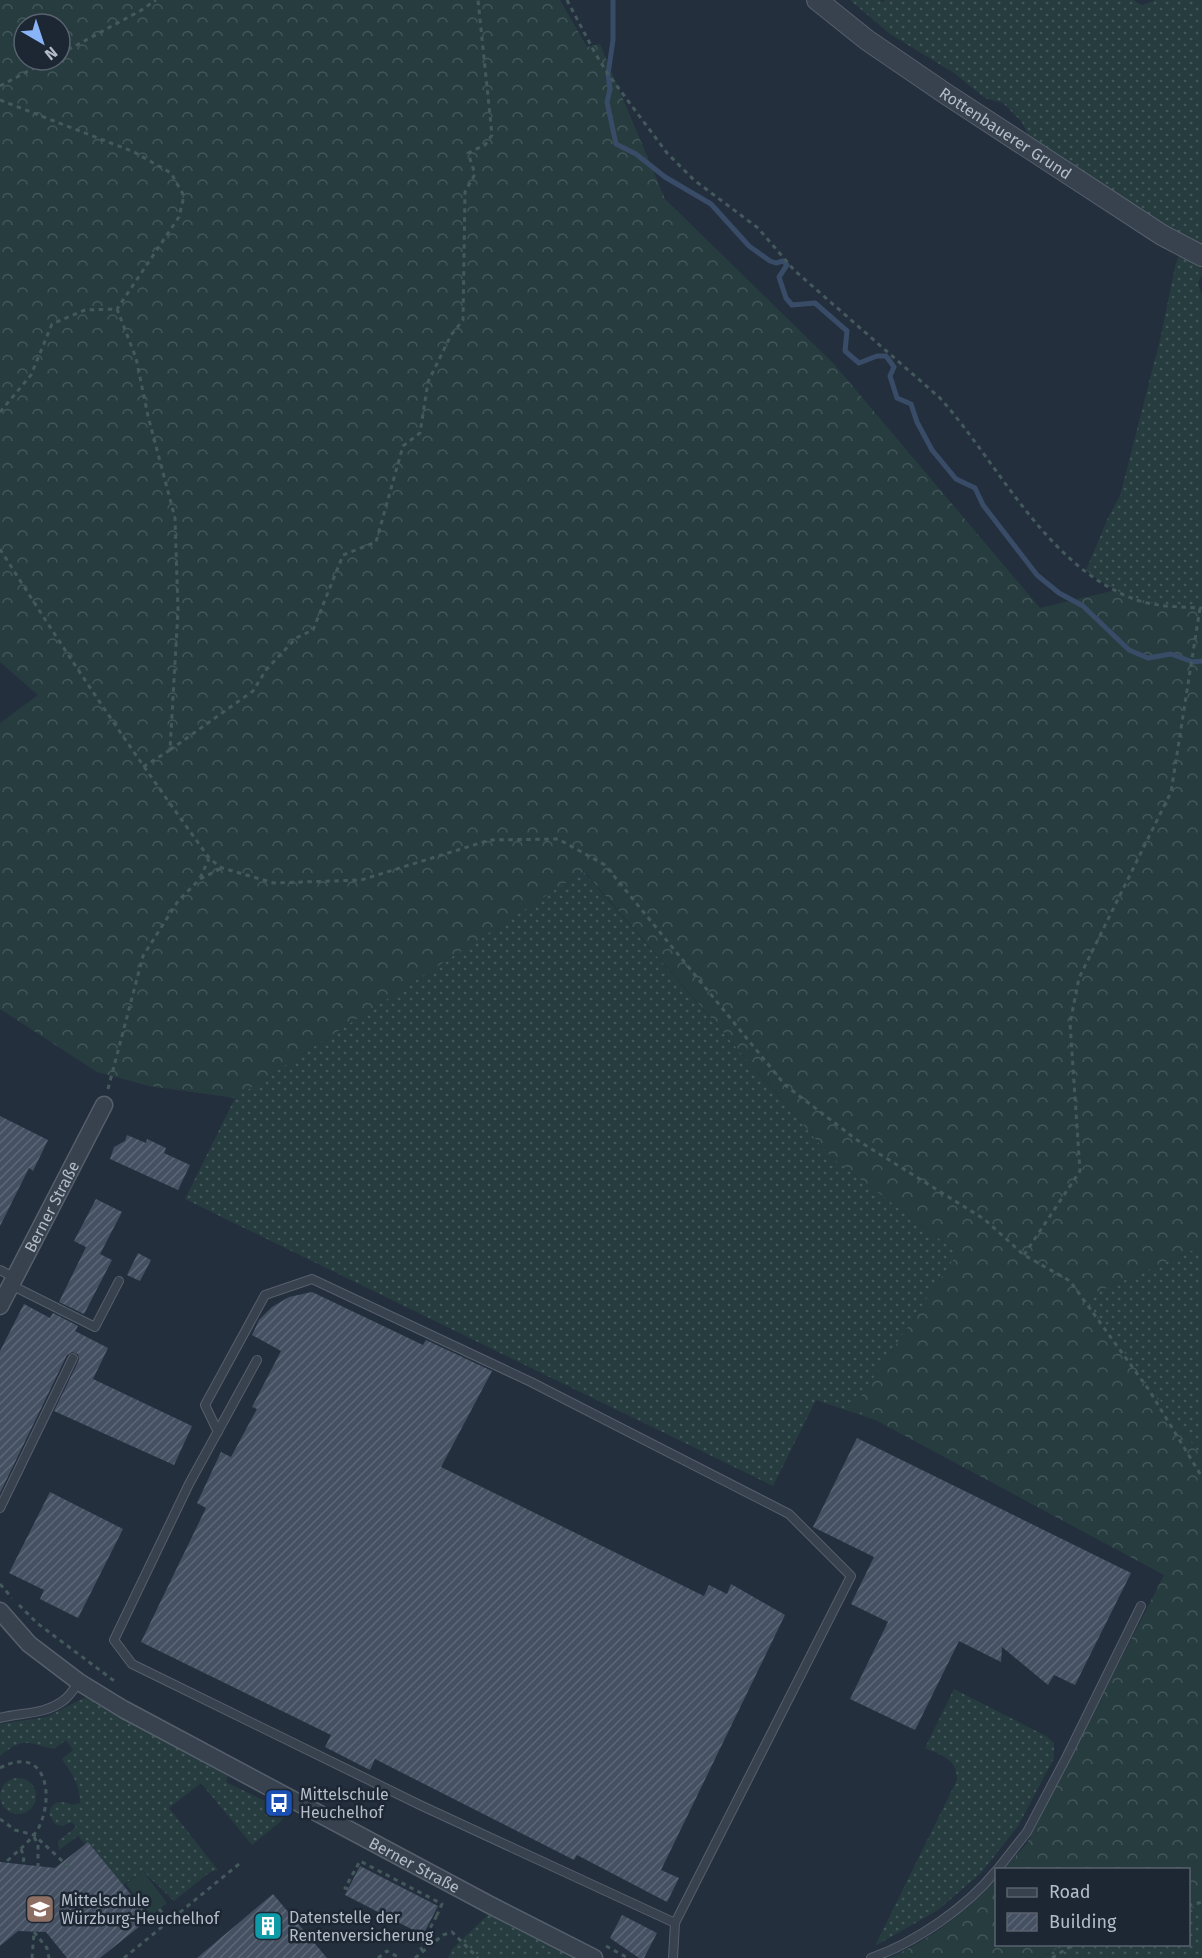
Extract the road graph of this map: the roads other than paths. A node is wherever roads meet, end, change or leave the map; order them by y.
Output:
1 (817, 0) edge
2 (1202, 255) edge
3 (104, 1105) road end
4 (9, 1278) edge
5 (119, 1281) dead end
6 (0, 1306) edge
7 (73, 1358) dead end
8 (257, 1360) dead end
9 (218, 1432) junction
10 (0, 1508) edge
11 (1141, 1606) dead end
12 (0, 1611) edge
13 (79, 1682) junction
14 (0, 1718) edge
15 (999, 1868) edge
16 (995, 1872) edge
17 (675, 1923) junction
18 (599, 1952) edge
19 (673, 1958) edge
20 (871, 1958) edge

1 - 2 street, Rottenbauerer Grund
3 - 4 street, Berner Straße
4 - 5 lane
4 - 6 street, Berner Straße
7 - 10 lane
8 - 9 lane
9 - 17 lane
9 - 17 lane
11 - 15 lane
12 - 13 street, Berner Straße
13 - 14 lane
13 - 18 street, Berner Straße
16 - 20 lane
17 - 19 lane

